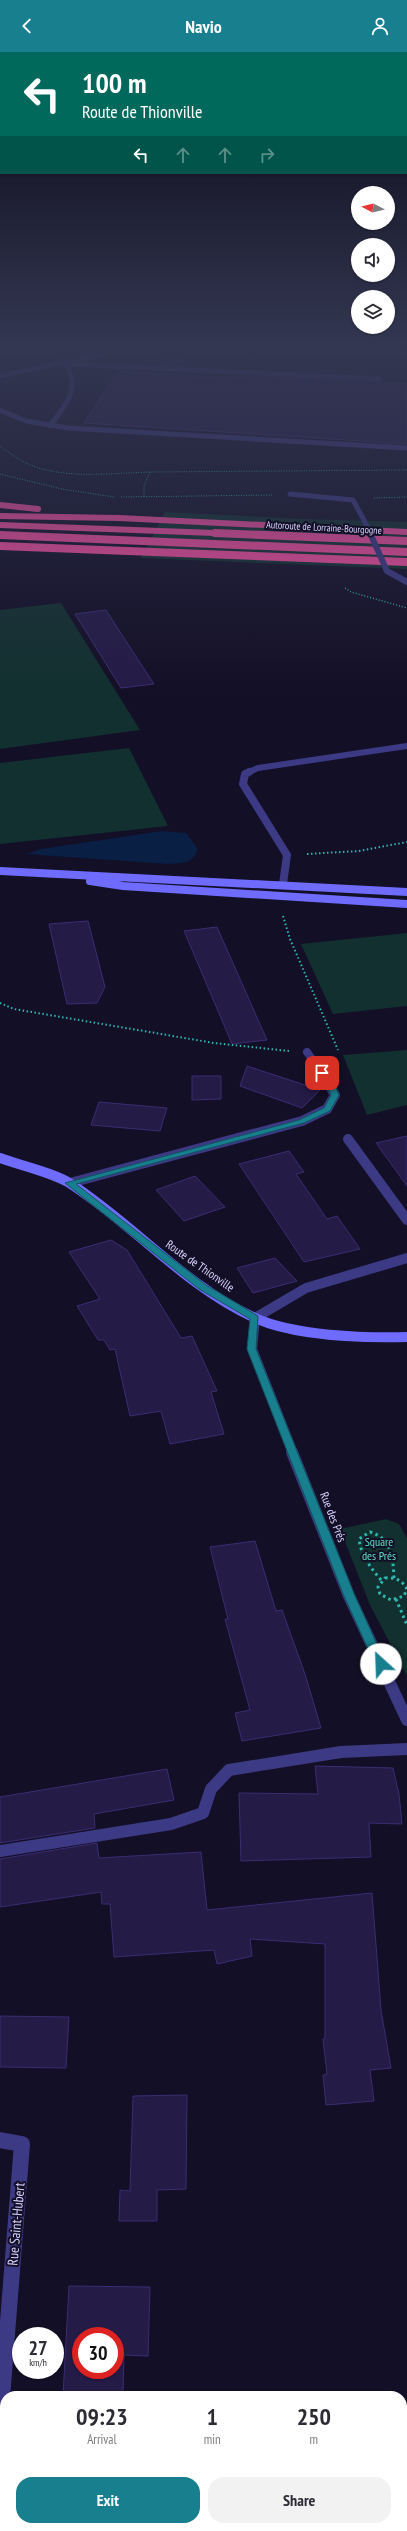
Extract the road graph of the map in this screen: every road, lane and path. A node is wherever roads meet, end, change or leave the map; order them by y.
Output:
1 (23, 461) edge
2 (407, 470) edge
3 (150, 472) junction
4 (0, 474) edge
5 (290, 494) joint
6 (144, 497) junction
7 (407, 497) edge
8 (354, 500) junction
9 (0, 505) edge
10 (0, 516) edge
11 (119, 518) junction
12 (0, 524) edge
13 (407, 532) edge
14 (0, 535) edge
15 (407, 541) edge
16 (0, 546) edge
17 (0, 549) edge
18 (169, 551) junction
19 (407, 552) edge
20 (407, 562) edge
21 (407, 582) edge
22 (345, 588) dead end
23 (407, 608) edge
24 (407, 746) edge
25 (407, 842) edge
26 (286, 855) junction
27 (0, 871) edge
28 (41, 874) junction
29 (265, 883) junction
30 (283, 884) junction
31 (407, 892) edge
32 (235, 894) junction
33 (407, 904) edge
34 (282, 911) dead end
35 (0, 1003) edge
36 (338, 1050) dead end
37 (307, 1052) joint
38 (348, 1139) dead end
39 (0, 1158) edge
40 (70, 1183) junction
41 (407, 1220) edge
42 (407, 1258) edge
43 (255, 1318) junction
44 (407, 1337) edge
45 (394, 1578) junction
46 (381, 1580) junction
47 (396, 1599) junction
48 (407, 1625) edge
49 (407, 1720) edge
50 (407, 1749) edge
51 (0, 1851) edge
52 (0, 2140) edge
53 (3, 2391) edge

1 - 3 path
2 - 3 path
3 - 6 path
4 - 6 path
5 - 6 path
5 - 8 street
7 - 8 path
8 - 21 street, bridge
9 - 11 highway
10 - 11 highway
11 - 13 highway
12 - 15 highway, Autoroute de Lorraine-Bourgogne
14 - 19 highway, Autoroute de Lorraine-Bourgogne
16 - 18 highway
17 - 18 highway
18 - 20 highway
22 - 23 path
24 - 26 street
25 - 26 path
26 - 30 street
27 - 28 main road
28 - 29 main road
28 - 32 main road
29 - 30 main road
29 - 32 main road
30 - 31 main road
32 - 33 main road
34 - 36 path
35 - 37 path
37 - 40 street
38 - 41 street
39 - 40 main road, Route de Thionville
40 - 43 main road, Route de Thionville
42 - 43 street
43 - 44 main road, Route de Thionville
43 - 49 street, Rue des Prés
45 - 46 path
45 - 46 path
45 - 47 path
46 - 47 path
47 - 48 path
50 - 51 street
52 - 53 street, Rue Saint-Hubert

